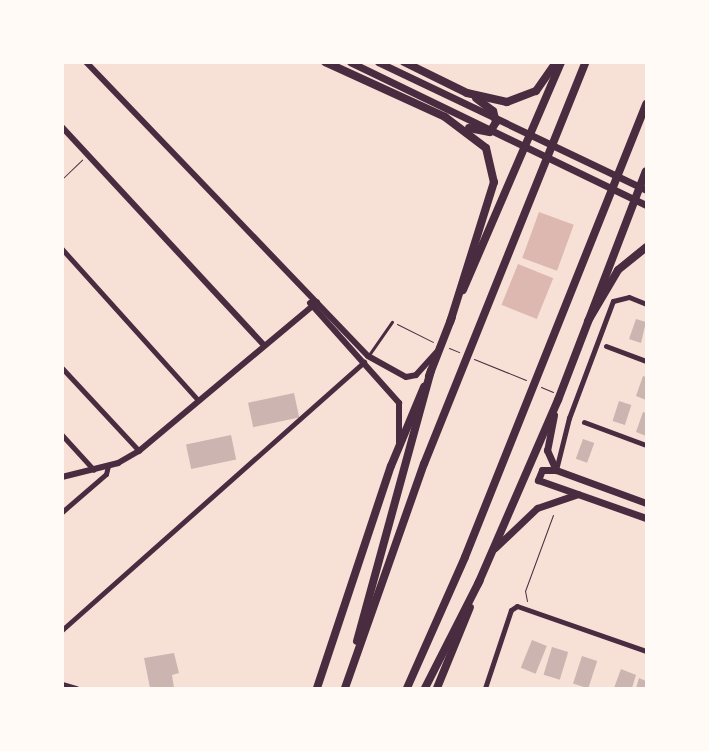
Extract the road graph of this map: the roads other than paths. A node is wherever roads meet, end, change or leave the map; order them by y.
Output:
1 (86, 62) edge
2 (325, 62) edge
3 (350, 62) edge
4 (378, 62) edge
5 (404, 62) edge
6 (556, 62) edge
7 (561, 62) edge
8 (586, 62) edge
9 (467, 93) junction
10 (646, 104) edge
11 (445, 117) junction
12 (62, 127) edge
13 (646, 171) edge
14 (646, 190) edge
15 (646, 206) edge
16 (646, 247) edge
17 (62, 250) edge
18 (308, 298) junction
19 (317, 302) junction
20 (646, 304) edge
21 (311, 308) junction
22 (588, 321) junction
23 (392, 322) road end
24 (450, 322) junction
25 (264, 345) junction
26 (606, 346) dead end
27 (439, 350) junction
28 (366, 359) junction
29 (646, 361) edge
30 (62, 368) edge
31 (431, 371) junction
32 (556, 396) junction
33 (197, 399) junction
34 (584, 422) dead end
35 (62, 435) edge
36 (646, 445) edge
37 (399, 446) junction
38 (139, 451) junction
39 (108, 466) junction
40 (94, 470) junction
41 (556, 470) junction
42 (62, 477) edge
43 (579, 494) junction
44 (646, 503) edge
45 (62, 512) edge
46 (646, 518) edge
47 (493, 550) junction
48 (480, 580) junction
49 (62, 630) edge
50 (646, 651) edge
51 (350, 672) junction
52 (62, 684) edge
53 (76, 688) edge
54 (317, 688) edge
55 (345, 688) edge
56 (407, 688) edge
57 (425, 688) edge
58 (437, 688) edge
59 (485, 688) edge

1 - 18 street
2 - 11 main road
3 - 15 main road
4 - 14 main road
5 - 9 main road
6 - 9 main road
7 - 24 main road
8 - 51 main road
9 - 11 main road
10 - 56 main road
11 - 24 main road
12 - 25 street
13 - 22 main road
16 - 22 main road
17 - 33 street
18 - 19 street
18 - 21 street
19 - 21 street
19 - 28 street
20 - 41 street
21 - 25 street
21 - 28 street
22 - 32 main road
23 - 28 lane
24 - 27 main road
25 - 33 street
26 - 29 street
27 - 28 street
27 - 31 main road
28 - 37 street
28 - 49 street
30 - 38 street
31 - 37 main road
31 - 51 main road
32 - 41 main road
32 - 47 main road
33 - 38 street
34 - 36 street
35 - 40 street
37 - 54 main road
38 - 39 street
39 - 40 street
39 - 45 street
40 - 42 street
41 - 43 main road
41 - 44 main road
43 - 46 main road
43 - 47 main road
47 - 48 main road
48 - 57 main road
48 - 58 main road
50 - 59 street
51 - 55 main road
52 - 53 street

